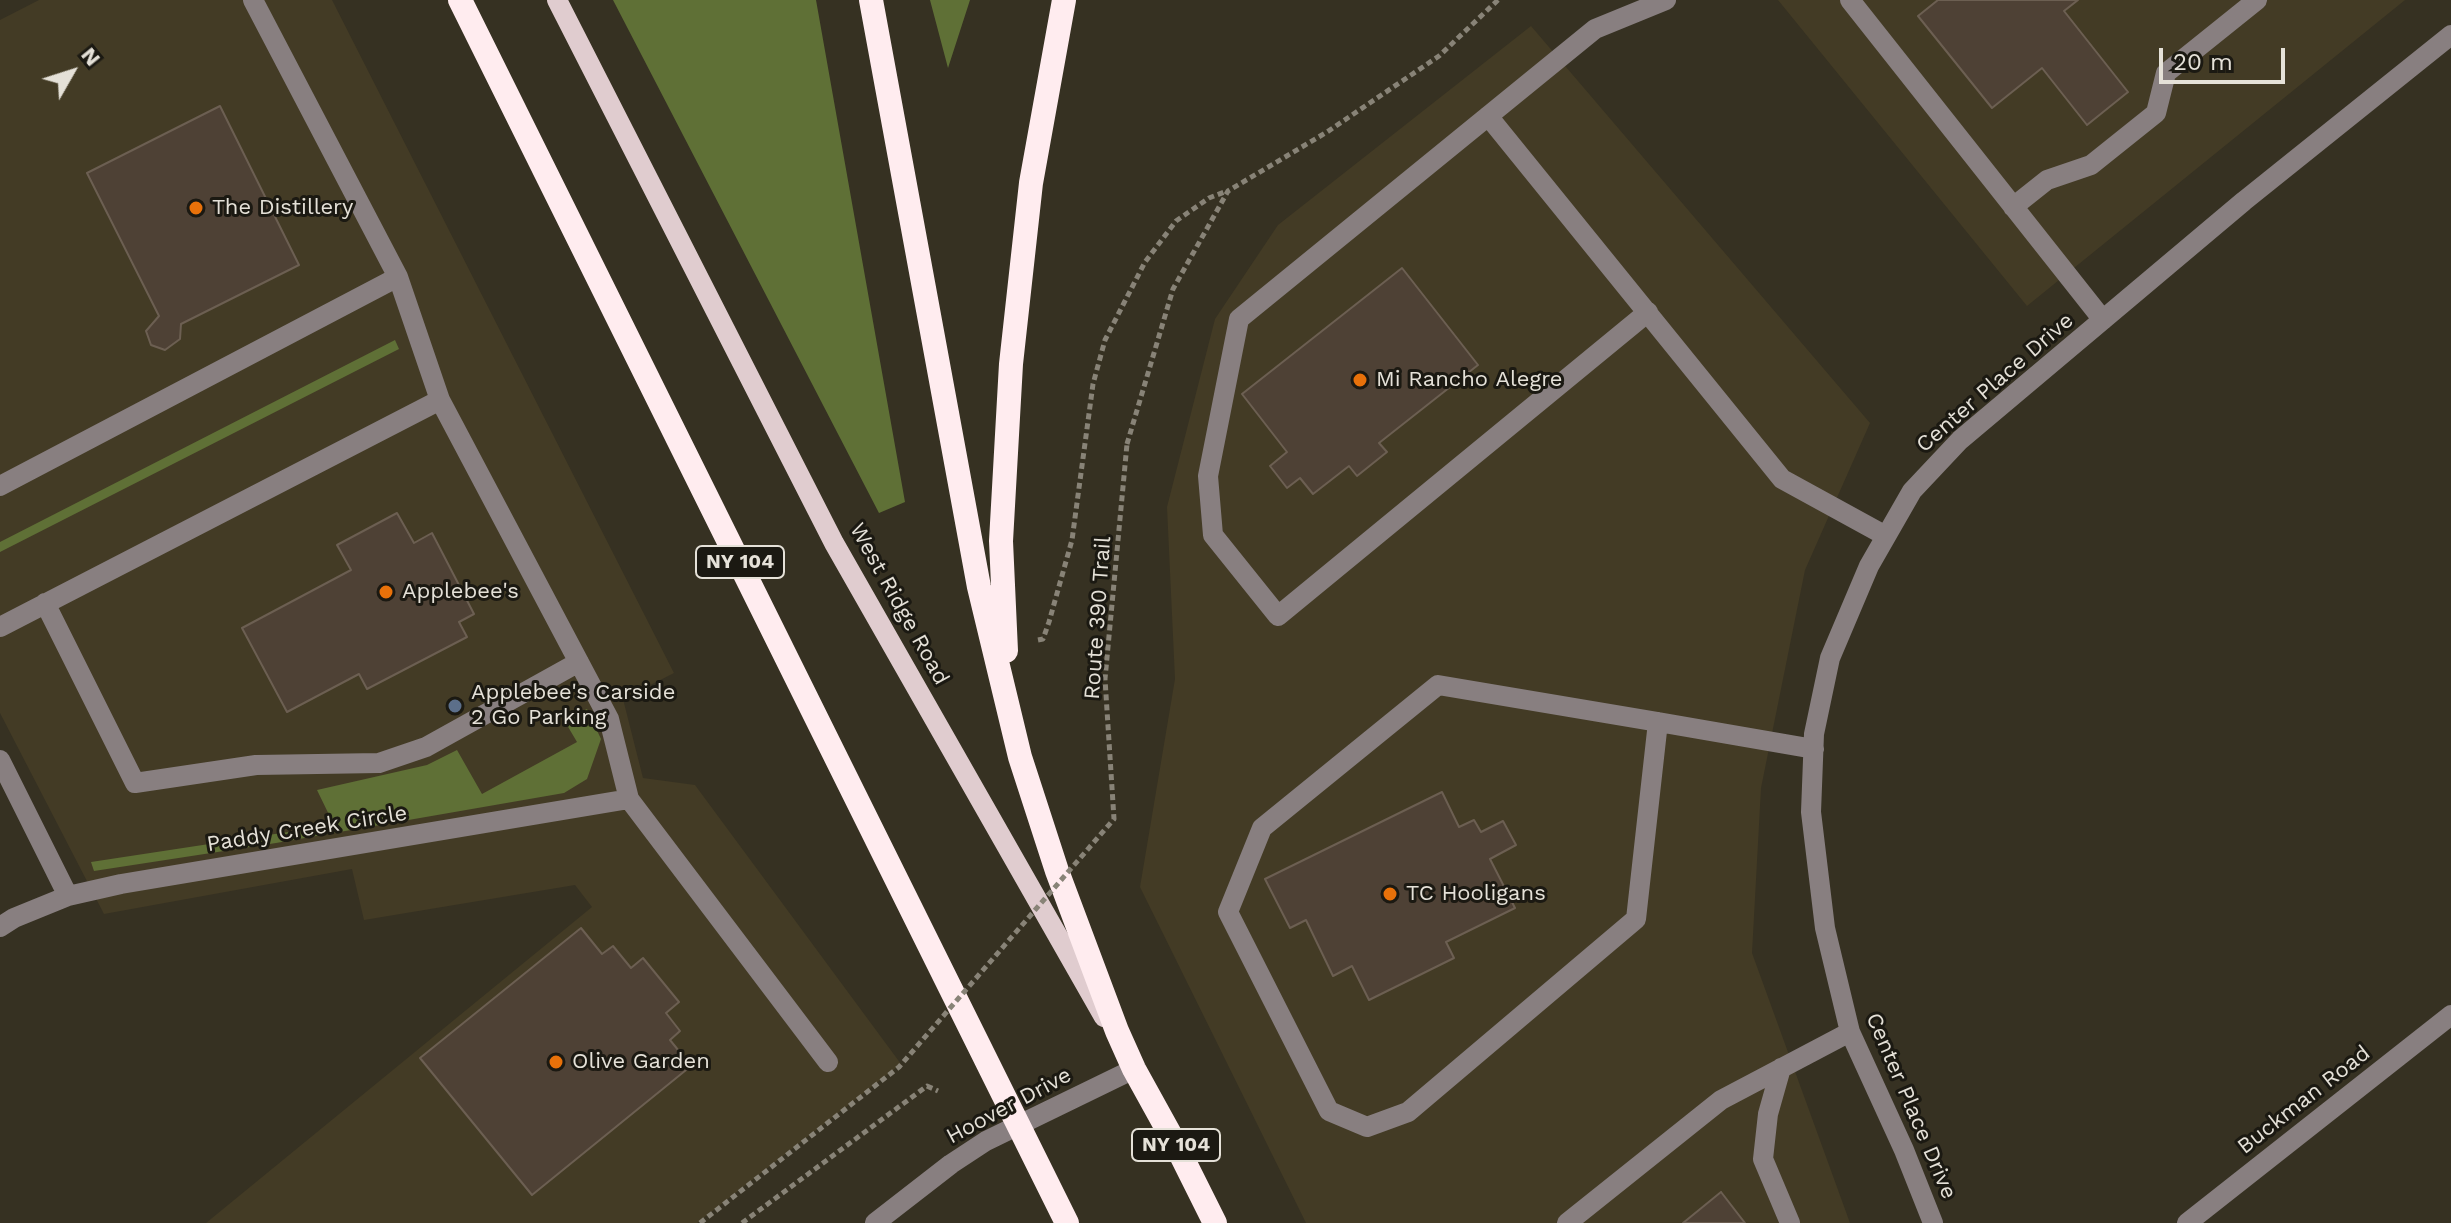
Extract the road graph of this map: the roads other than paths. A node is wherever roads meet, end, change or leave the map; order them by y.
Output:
1 (253, 0) edge
2 (460, 0) edge
3 (557, 0) edge
4 (871, 0) edge
5 (1064, 0) edge
6 (1666, 0) edge
7 (1850, 0) edge
8 (2257, 0) edge
9 (2451, 35) edge
10 (1488, 116) junction
11 (2013, 207) junction
12 (398, 277) junction
13 (1648, 312) junction
14 (2103, 320) junction
15 (440, 400) junction
16 (0, 486) edge
17 (1886, 536) junction
18 (45, 603) junction
19 (0, 627) edge
20 (579, 662) junction
21 (1658, 722) junction
22 (1814, 749) junction
23 (1020, 757) junction
24 (0, 760) edge
25 (629, 799) junction
26 (68, 896) junction
27 (0, 927) edge
28 (2451, 1015) edge
29 (1850, 1032) junction
30 (828, 1062) dead end
31 (1781, 1068) junction
32 (1134, 1069) junction
33 (1018, 1125) junction
34 (875, 1223) edge
35 (1067, 1223) edge
36 (1215, 1223) edge
37 (1567, 1223) edge
38 (1790, 1223) edge
39 (1933, 1223) edge
40 (2187, 1223) edge

1 - 12 street
2 - 33 highway, NY 104
3 - 32 main road, West Ridge Road / NY 104
4 - 23 highway
5 - 23 highway
6 - 10 street
7 - 11 street
8 - 11 street
9 - 14 street, Center Place Drive
10 - 13 street
10 - 13 street
11 - 14 street
12 - 15 street
12 - 16 street
13 - 17 street
14 - 17 street, Center Place Drive
15 - 18 street
15 - 20 street
17 - 22 street, Center Place Drive
18 - 19 street
18 - 20 street
20 - 25 street
21 - 21 street
21 - 22 street
22 - 29 street, Center Place Drive
23 - 32 highway
24 - 26 street
25 - 26 street, Paddy Creek Circle
25 - 30 street
26 - 27 street, Paddy Creek Circle
28 - 40 street, Buckman Road
29 - 31 street
29 - 39 street, Center Place Drive
31 - 37 street
31 - 38 street
32 - 33 street, Hoover Drive
32 - 36 highway, West Ridge Road / NY 104
33 - 34 street, Hoover Drive
33 - 35 highway, NY 104

